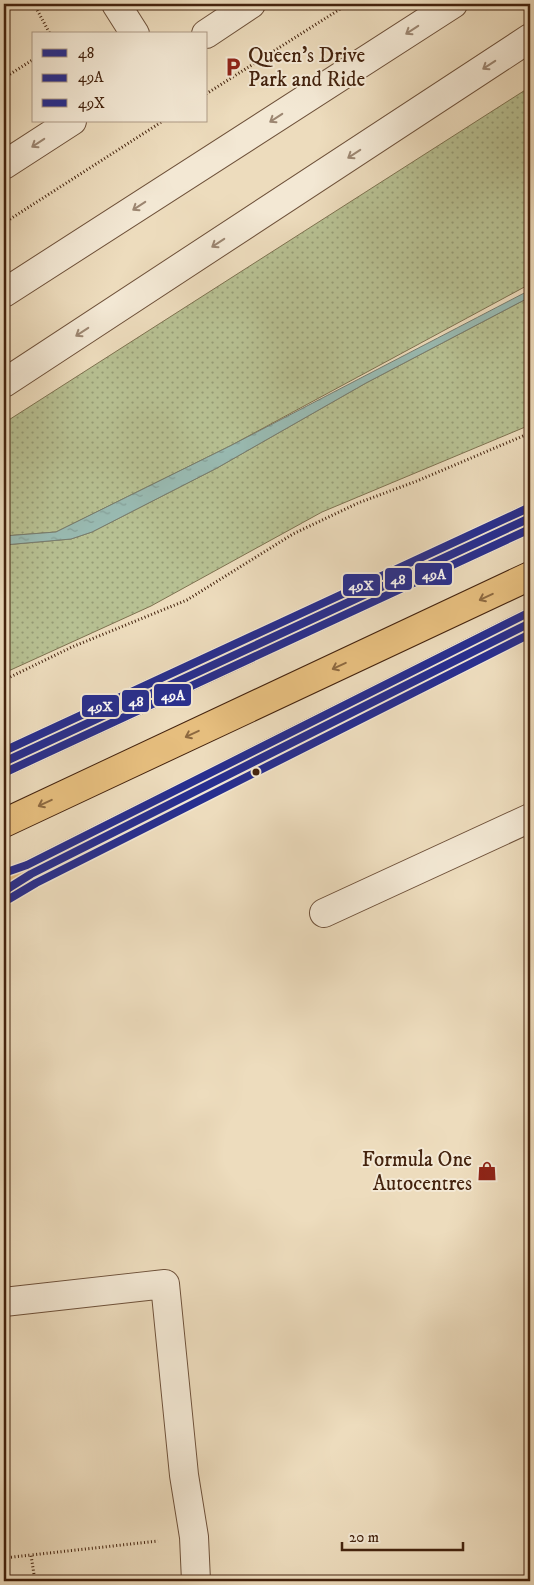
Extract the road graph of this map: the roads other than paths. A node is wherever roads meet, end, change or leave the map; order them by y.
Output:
1 (116, 4) edge
2 (252, 4) edge
3 (453, 4) edge
4 (134, 32) edge
5 (208, 33) edge
6 (530, 38) edge
7 (70, 122) edge
8 (4, 165) edge
9 (4, 293) edge
10 (4, 384) edge
11 (530, 518) edge
12 (530, 576) edge
13 (530, 623) edge
14 (65, 733) junction
15 (4, 746) edge
16 (4, 762) edge
17 (530, 818) edge
18 (4, 823) edge
19 (31, 874) junction
20 (4, 884) edge
21 (4, 891) edge
22 (324, 913) dead end
23 (4, 1302) edge
24 (196, 1581) edge

1 - 4 lane
2 - 5 lane
3 -> 9 lane
6 -> 10 lane
7 -> 8 lane
11 - 14 main road
12 -> 18 main road
13 - 19 main road
14 - 15 lane
14 - 16 main road
17 - 22 lane
19 - 20 main road
19 - 21 main road
23 - 24 lane

